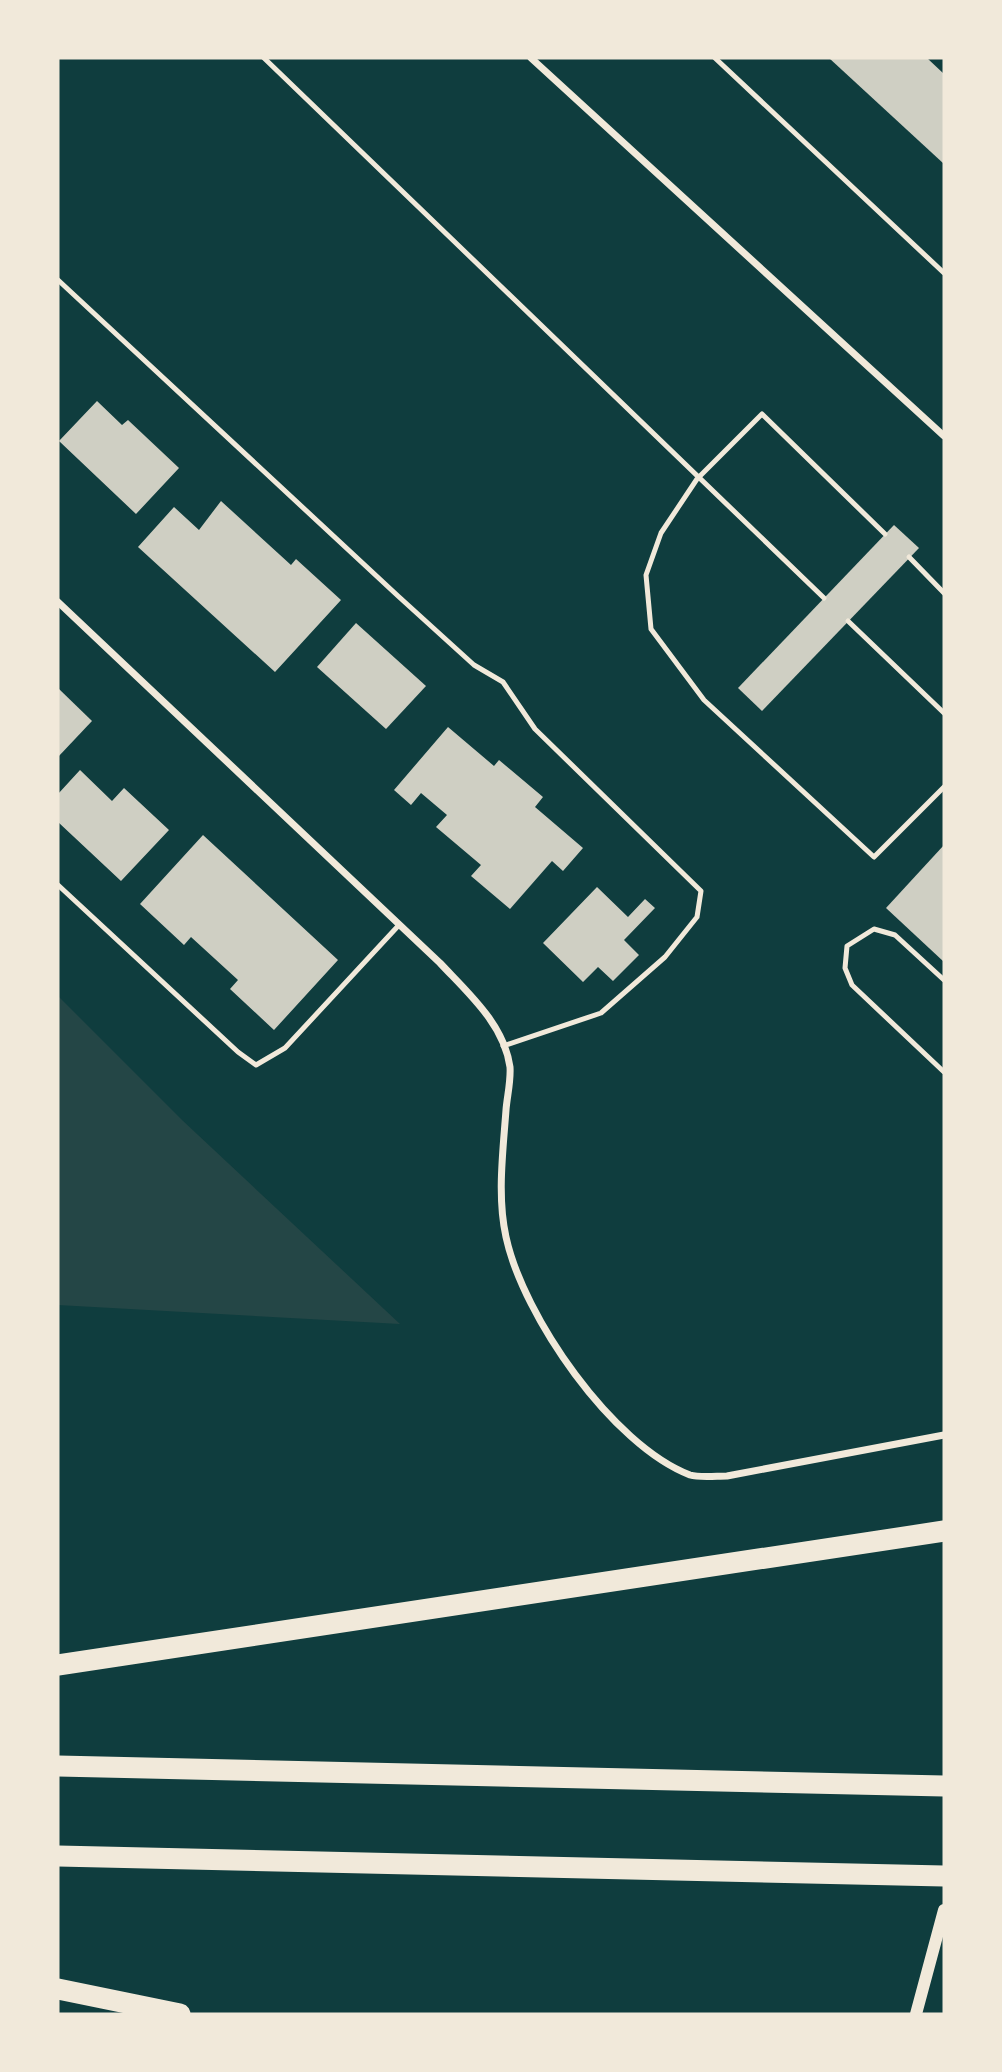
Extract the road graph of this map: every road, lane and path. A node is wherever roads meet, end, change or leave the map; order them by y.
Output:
1 (264, 58) edge
2 (531, 58) edge
3 (715, 58) edge
4 (944, 273) edge
5 (58, 281) edge
6 (944, 436) edge
7 (697, 478) junction
8 (885, 534) dead end
9 (909, 557) dead end
10 (944, 593) edge
11 (824, 598) dead end
12 (58, 602) edge
13 (848, 621) dead end
14 (944, 713) edge
15 (944, 787) edge
16 (58, 885) edge
17 (399, 925) junction
18 (944, 980) edge
19 (502, 1046) junction
20 (944, 1072) edge
21 (944, 1435) edge
22 (944, 1531) edge
23 (58, 1665) edge
24 (58, 1766) edge
25 (944, 1786) edge
26 (58, 1856) edge
27 (944, 1876) edge
28 (944, 1910) edge
29 (58, 1989) edge
30 (180, 2014) edge
31 (916, 2014) edge

1 - 7 lane
2 - 6 street
3 - 4 lane
5 - 19 lane
7 - 8 lane
7 - 11 lane
7 - 15 lane
9 - 10 lane
12 - 17 street
13 - 14 lane
16 - 17 lane
17 - 19 street
18 - 20 lane
19 - 21 street
22 - 23 highway
24 - 25 highway
26 - 27 highway
28 - 31 street
29 - 30 highway

